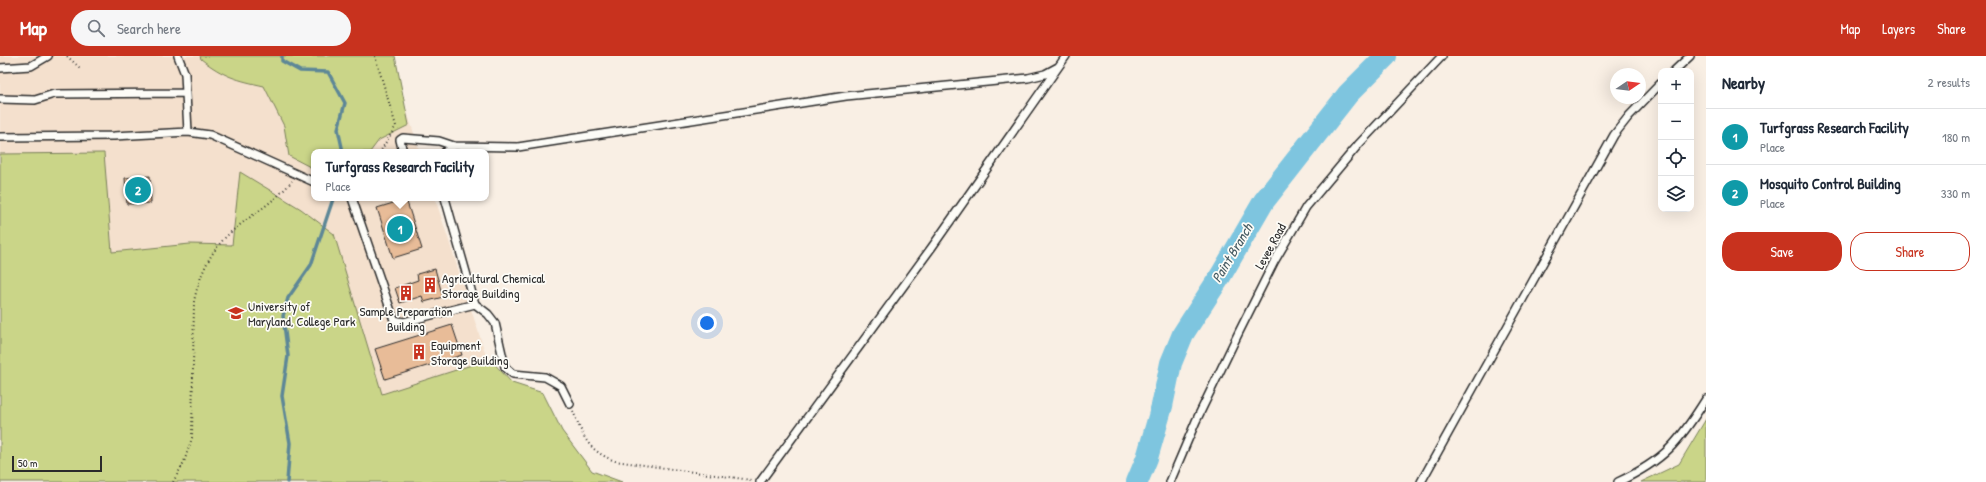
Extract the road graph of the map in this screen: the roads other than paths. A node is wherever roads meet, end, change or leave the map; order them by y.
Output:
1 (48, 56) edge
2 (178, 56) edge
3 (1066, 56) edge
4 (1442, 56) edge
5 (1690, 56) edge
6 (1058, 67) junction
7 (0, 68) edge
8 (1677, 68) edge
9 (1658, 86) edge
10 (186, 93) junction
11 (0, 99) edge
12 (188, 132) junction
13 (0, 137) edge
14 (454, 146) junction
15 (402, 149) edge
16 (450, 149) edge
17 (311, 181) edge
18 (353, 201) edge
19 (445, 201) edge
20 (475, 304) junction
21 (1706, 399) edge
22 (570, 404) road end
23 (760, 481) edge
24 (1170, 482) edge
25 (1421, 482) edge
26 (1618, 482) edge

1 - 7 lane
2 - 10 lane
3 - 6 lane
4 - 24 lane, Levee Road
5 - 8 lane
6 - 14 lane
6 - 23 lane
9 - 25 lane
10 - 11 lane
10 - 12 lane
12 - 13 lane
12 - 17 lane
14 - 15 lane
14 - 16 lane
18 - 20 lane
19 - 20 lane
20 - 22 lane
21 - 26 lane

